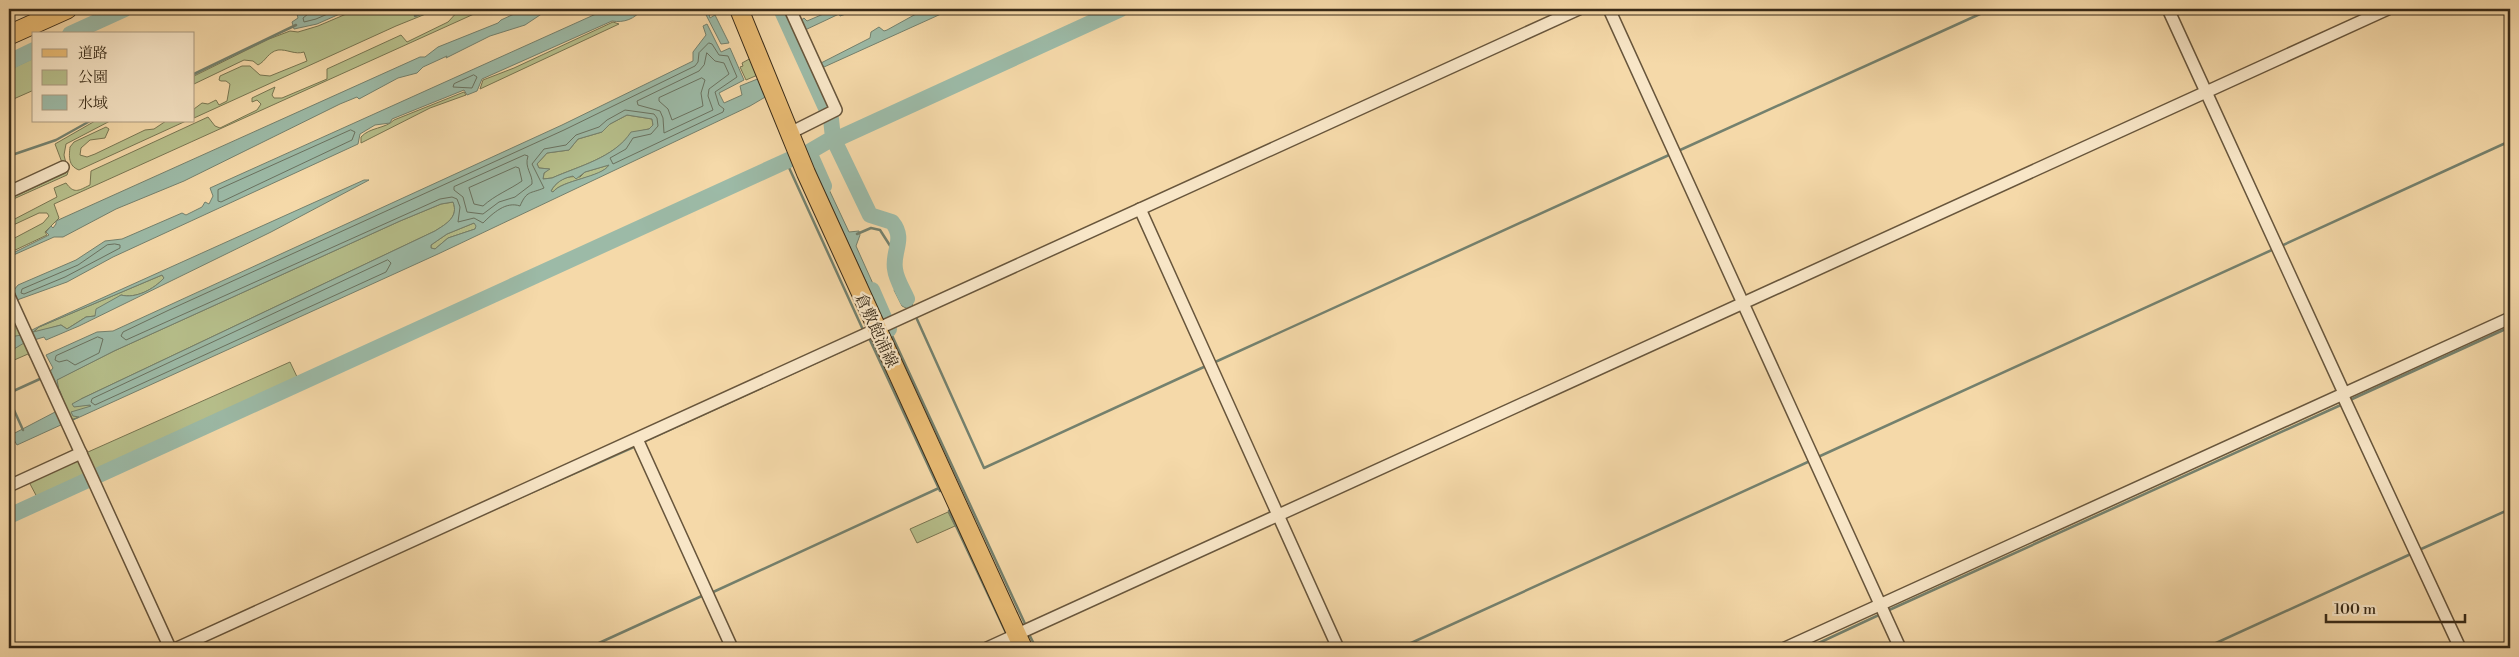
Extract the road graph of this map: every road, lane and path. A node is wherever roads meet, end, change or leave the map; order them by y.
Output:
1 (39, 9) edge
2 (67, 9) edge
3 (738, 9) edge
4 (790, 9) edge
5 (1580, 9) edge
6 (1609, 9) edge
7 (2168, 9) edge
8 (2388, 9) edge
9 (9, 22) edge
10 (9, 35) edge
11 (2206, 91) junction
12 (790, 133) junction
13 (63, 168) dead end
14 (9, 192) edge
15 (1140, 209) junction
16 (9, 296) edge
17 (1742, 304) junction
18 (2510, 318) edge
19 (877, 329) junction
20 (2345, 398) junction
21 (639, 442) junction
22 (81, 453) junction
23 (9, 486) edge
24 (1278, 516) junction
25 (1880, 604) junction
26 (1023, 635) edge
27 (170, 648) edge
28 (177, 648) edge
29 (732, 648) edge
30 (987, 648) edge
31 (1338, 648) edge
32 (1785, 648) edge
33 (1900, 648) edge
34 (2460, 648) edge

1 - 9 highway
2 - 10 highway
3 - 12 main road, 倉敷飽浦線
4 - 12 street
5 - 15 street
6 - 17 street
7 - 11 street
8 - 11 street
11 - 17 street
11 - 20 street
12 - 19 main road, 倉敷飽浦線
13 - 14 street
15 - 19 street
15 - 24 street
16 - 22 street
17 - 24 street
17 - 25 street
18 - 20 street
19 - 21 street
19 - 26 main road, 倉敷飽浦線
20 - 25 street
20 - 34 street
21 - 28 street
21 - 29 street
22 - 23 street
22 - 27 street
24 - 26 street
24 - 31 street
25 - 32 street
25 - 33 street
26 - 30 street

